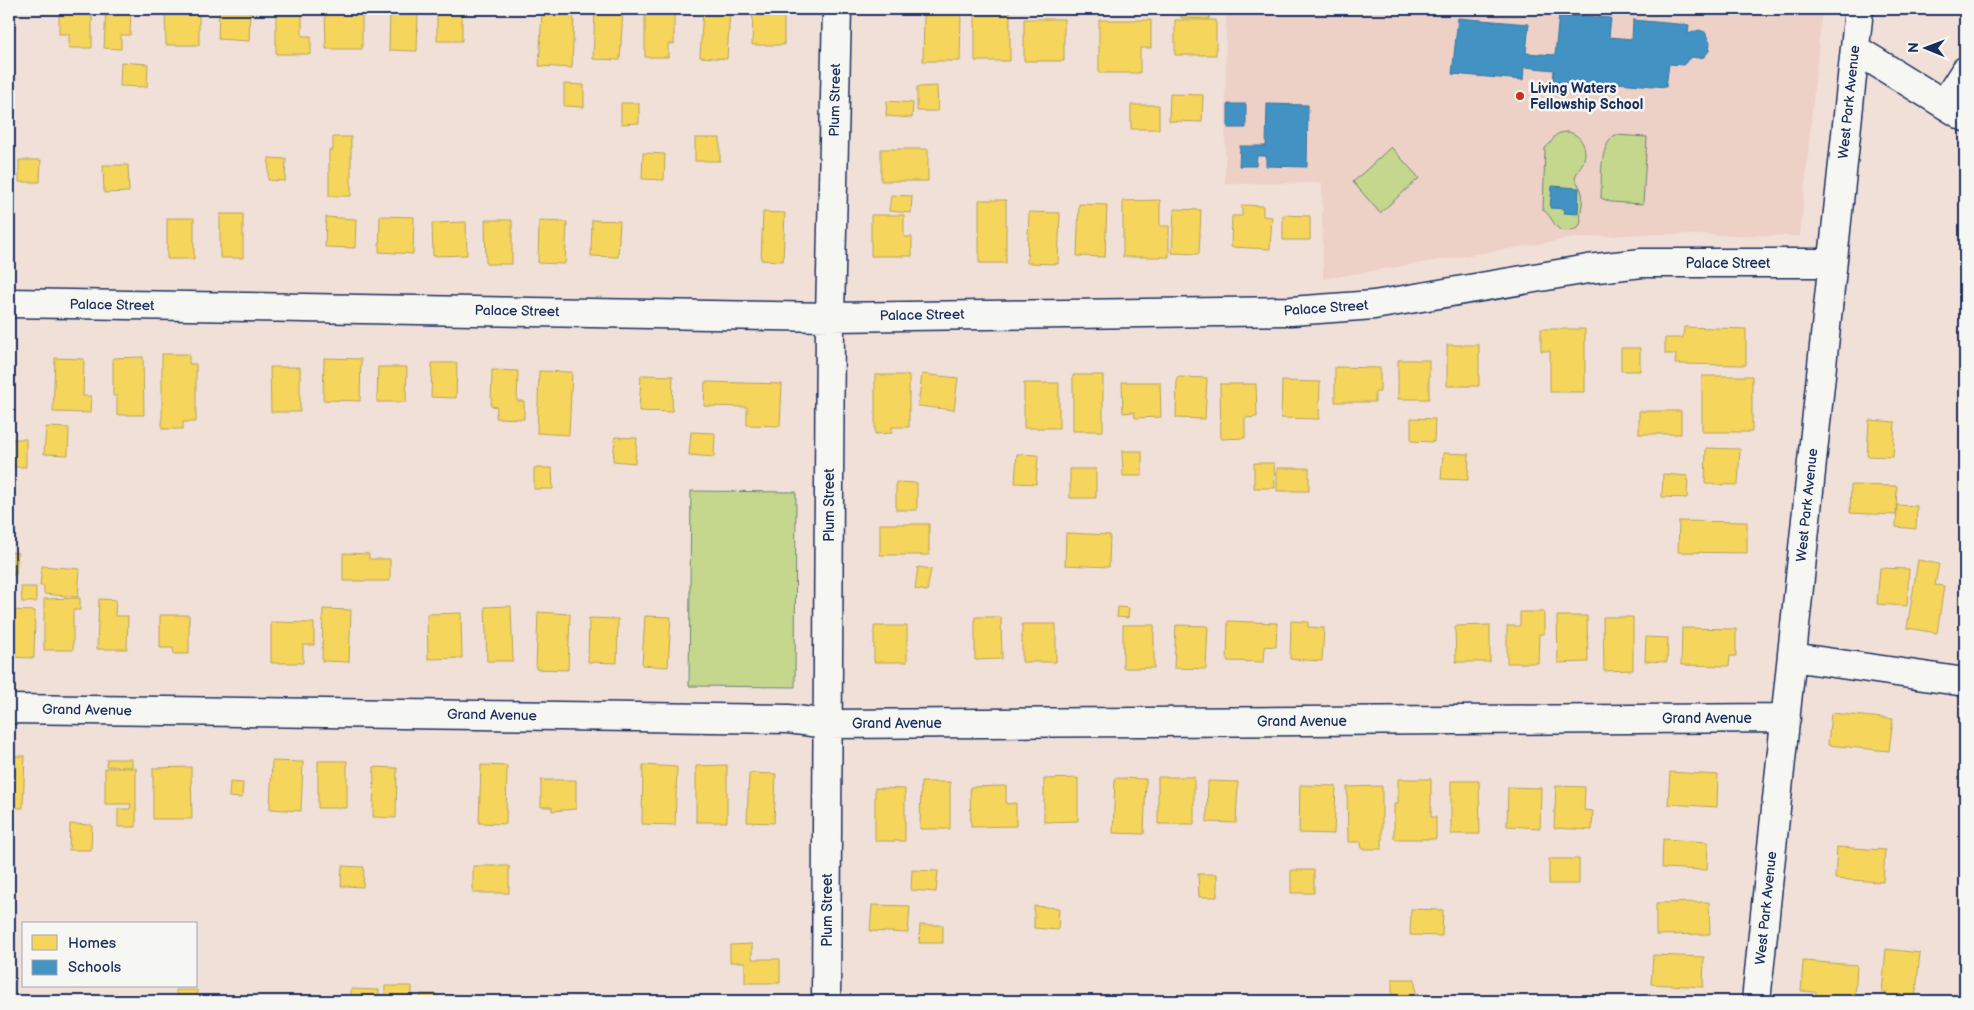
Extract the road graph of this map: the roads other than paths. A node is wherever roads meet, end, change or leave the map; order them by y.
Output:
1 (837, 9) edge
2 (1859, 9) edge
3 (1855, 49) junction
4 (1965, 70) edge
5 (1955, 111) edge
6 (1831, 263) junction
7 (9, 303) edge
8 (830, 317) junction
9 (1792, 657) junction
10 (1965, 682) edge
11 (9, 709) edge
12 (1786, 718) junction
13 (828, 724) junction
14 (826, 1001) edge
15 (1756, 1001) edge

1 - 8 street, Plum Street
2 - 3 street, West Park Avenue
3 - 5 street
3 - 6 street, West Park Avenue
4 - 5 street
6 - 8 street, Palace Street
6 - 9 street, West Park Avenue
7 - 8 street, Palace Street
8 - 13 street, Plum Street
9 - 10 street
9 - 12 street, West Park Avenue
11 - 13 street, Grand Avenue
12 - 13 street, Grand Avenue
12 - 15 street, West Park Avenue
13 - 14 street, Plum Street

